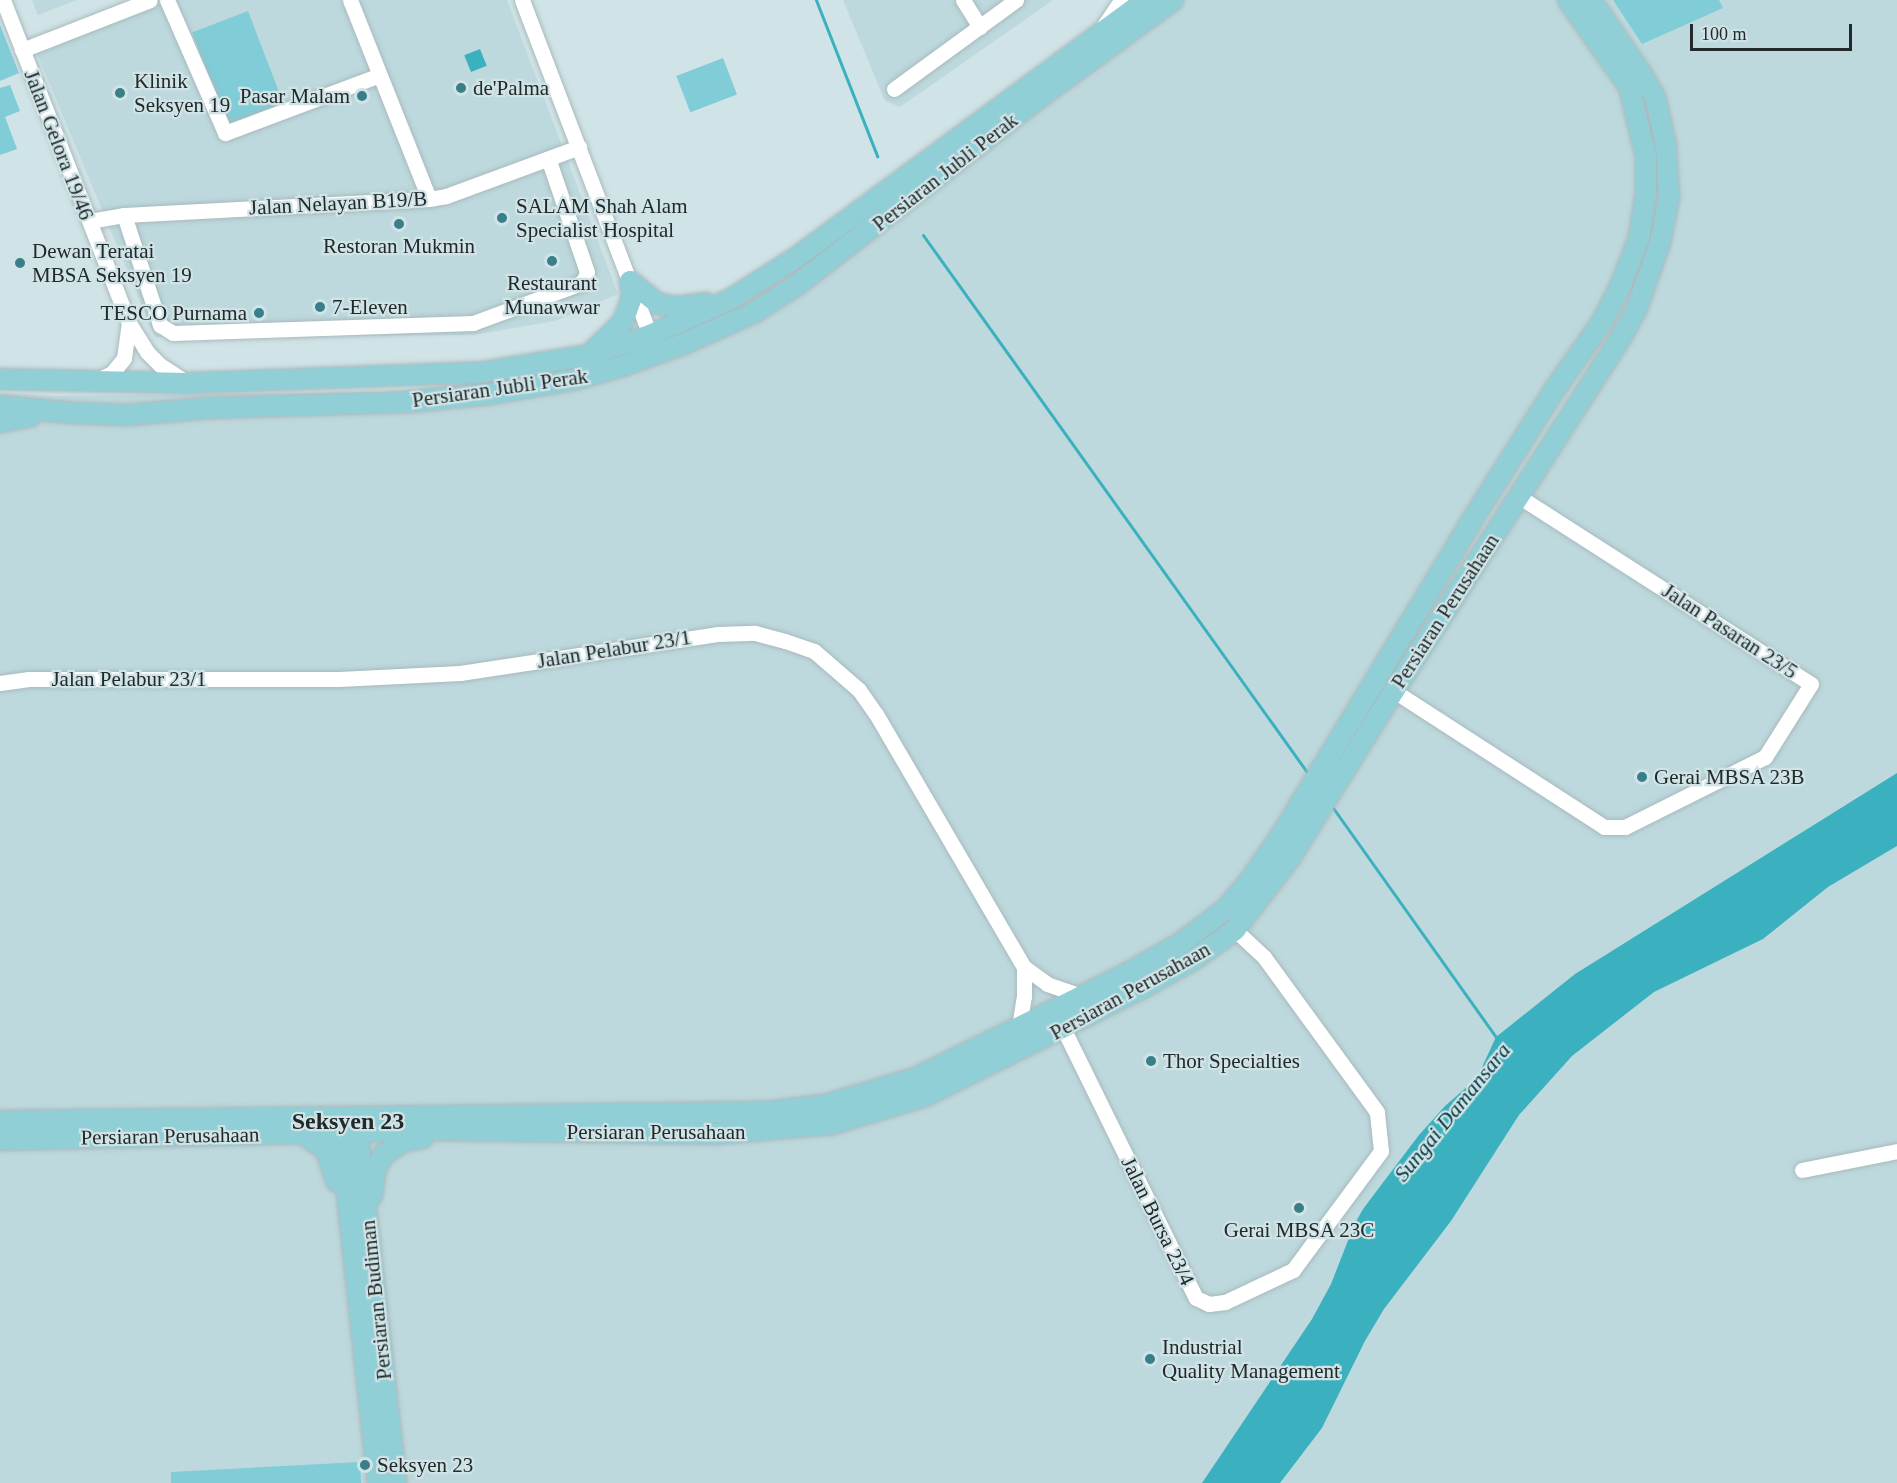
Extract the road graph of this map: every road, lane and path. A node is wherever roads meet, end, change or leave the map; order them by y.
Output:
1 (3, 0) edge
2 (150, 0) edge
3 (167, 0) edge
4 (350, 0) edge
5 (522, 0) edge
6 (963, 0) edge
7 (1016, 0) edge
8 (1121, 0) edge
9 (1146, 0) edge
10 (1173, 0) edge
11 (1568, 0) edge
12 (1591, 0) edge
13 (980, 27) junction
14 (1098, 34) junction
15 (22, 50) junction
16 (380, 75) junction
17 (894, 90) dead end
18 (579, 147) junction
19 (548, 158) junction
20 (429, 199) junction
21 (124, 215) junction
22 (90, 222) junction
23 (630, 281) junction
24 (731, 299) junction
25 (129, 323) junction
26 (650, 335) junction
27 (683, 344) junction
28 (588, 355) junction
29 (0, 379) edge
30 (92, 382) junction
31 (188, 383) junction
32 (0, 406) edge
33 (72, 413) junction
34 (0, 422) edge
35 (1518, 496) junction
36 (0, 671) edge
37 (29, 679) junction
38 (0, 683) edge
39 (1394, 692) junction
40 (1235, 930) junction
41 (1024, 967) junction
42 (1081, 996) junction
43 (1020, 1027) junction
44 (1063, 1028) junction
45 (0, 1114) edge
46 (76, 1120) junction
47 (0, 1121) edge
48 (348, 1124) junction
49 (441, 1130) junction
50 (301, 1133) junction
51 (0, 1140) edge
52 (1897, 1151) edge
53 (1802, 1170) dead end
54 (359, 1232) junction
55 (378, 1483) edge
56 (396, 1483) edge

1 - 15 street, Jalan Gelora 19/46
2 - 15 street
3 - 16 street
4 - 16 street
5 - 18 street
6 - 13 street
7 - 13 street
8 - 14 street
9 - 14 main road, Persiaran Jubli Perak
10 - 27 main road, Persiaran Jubli Perak
11 - 42 main road, Persiaran Perusahaan
12 - 35 main road, Persiaran Perusahaan
13 - 17 street
14 - 24 main road, Persiaran Jubli Perak
15 - 22 street, Jalan Gelora 19/46
16 - 20 street
18 - 19 street, Jalan Nelayan B19/B
18 - 23 street
19 - 20 street, Jalan Nelayan B19/B
19 - 21 street
20 - 21 street, Jalan Nelayan B19/B
21 - 22 street, Jalan Nelayan B19/B
22 - 25 street, Jalan Gelora 19/46
23 - 24 main road
23 - 26 street
23 - 28 main road
24 - 26 main road, Persiaran Jubli Perak
25 - 30 street, Jalan Gelora 19/46
25 - 31 street, Jalan Gelora 19/46
26 - 27 main road
26 - 28 main road, Persiaran Jubli Perak
27 - 33 main road, Persiaran Jubli Perak
28 - 31 main road, Persiaran Jubli Perak
29 - 30 main road, Persiaran Jubli Perak
30 - 31 main road, Persiaran Jubli Perak
32 - 33 main road, Persiaran Jubli Perak
33 - 34 main road
35 - 39 main road, Persiaran Perusahaan
35 - 39 street, Jalan Pasaran 23/5
36 - 37 street, Jalan Pelabur 23/1
37 - 38 street, Jalan Pelabur 23/1
37 - 41 street, Jalan Pelabur 23/1
39 - 40 main road, Persiaran Perusahaan
40 - 44 main road, Persiaran Perusahaan
40 - 44 street, Jalan Bursa 23/4
41 - 42 street, Jalan Pelabur 23/1
41 - 43 street
42 - 43 main road, Persiaran Perusahaan
43 - 48 main road, Persiaran Perusahaan
44 - 49 main road, Persiaran Perusahaan
45 - 46 main road
46 - 47 main road, Persiaran Perusahaan
46 - 48 main road, Persiaran Perusahaan
48 - 49 main road, Persiaran Perusahaan
48 - 50 main road, Persiaran Perusahaan
48 - 54 main road, Persiaran Budiman
49 - 54 main road
50 - 51 main road, Persiaran Perusahaan
50 - 54 main road
52 - 53 street
54 - 55 main road, Persiaran Budiman
54 - 56 main road, Persiaran Budiman

